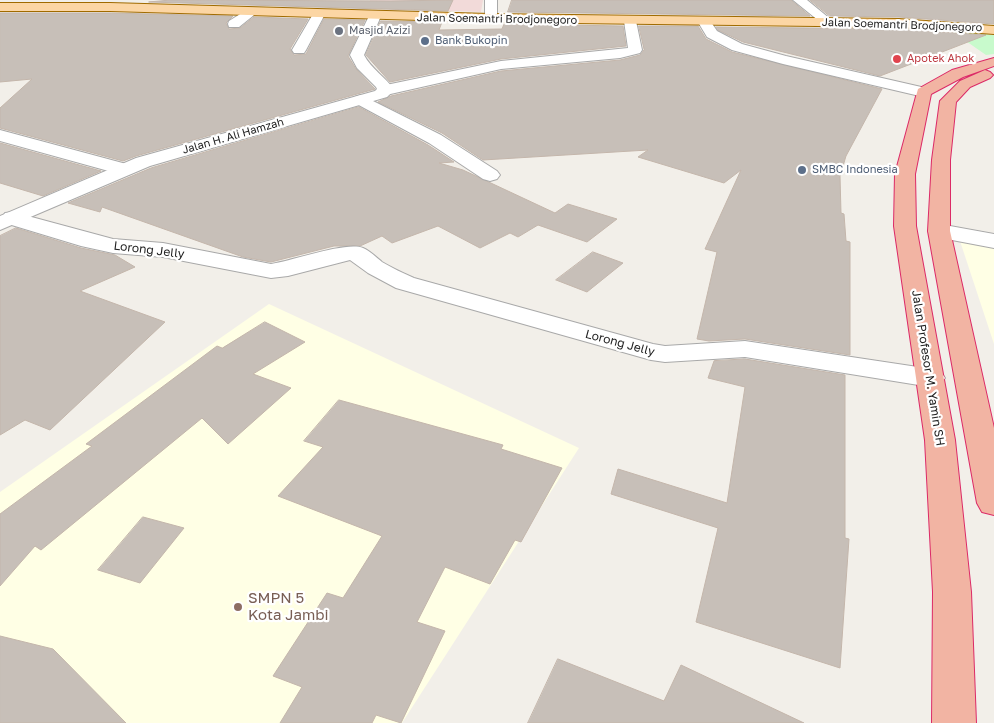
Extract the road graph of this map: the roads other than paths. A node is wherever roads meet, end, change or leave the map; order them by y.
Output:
1 (491, 0) edge
2 (799, 0) edge
3 (0, 5) edge
4 (250, 12) junction
5 (319, 14) junction
6 (376, 14) junction
7 (491, 17) junction
8 (823, 18) junction
9 (630, 21) junction
10 (704, 22) junction
11 (994, 23) edge
12 (234, 24) dead end
13 (994, 30) edge
14 (298, 50) dead end
15 (994, 62) edge
16 (994, 73) edge
17 (386, 90) junction
18 (924, 92) junction
19 (361, 100) junction
20 (3, 138) edge
21 (123, 169) junction
22 (490, 174) dead end
23 (6, 221) edge
24 (939, 231) junction
25 (994, 241) edge
26 (932, 378) junction
27 (994, 503) edge
28 (954, 723) edge

1 - 7 street
2 - 8 street
3 - 4 main road, Jalan Soemantri Brodjonegoro
3 - 6 main road
4 - 5 main road, Jalan Soemantri Brodjonegoro
4 - 12 street
5 - 6 main road, Jalan Soemantri Brodjonegoro
5 - 14 street
6 - 7 main road, Jalan Soemantri Brodjonegoro
6 - 17 street
7 - 8 main road, Jalan Soemantri Brodjonegoro
7 - 9 main road, Jalan Soemantri Brodjonegoro
8 - 11 main road, Jalan Soemantri Brodjonegoro
9 - 10 main road, Jalan Soemantri Brodjonegoro
9 - 17 street, Jalan H. Ali Hamzah
10 - 13 main road, Jalan Soemantri Brodjonegoro
10 - 18 street
15 - 18 highway
16 - 24 highway
17 - 19 street, Jalan H. Ali Hamzah
18 - 26 highway, Jalan Profesor M. Yamin SH
19 - 21 street, Jalan H. Ali Hamzah
19 - 22 street
20 - 21 street
21 - 23 street, Jalan H. Ali Hamzah
23 - 26 street, Lorong Jelly
24 - 25 street
24 - 27 highway
26 - 28 highway, Jalan Profesor M. Yamin SH

